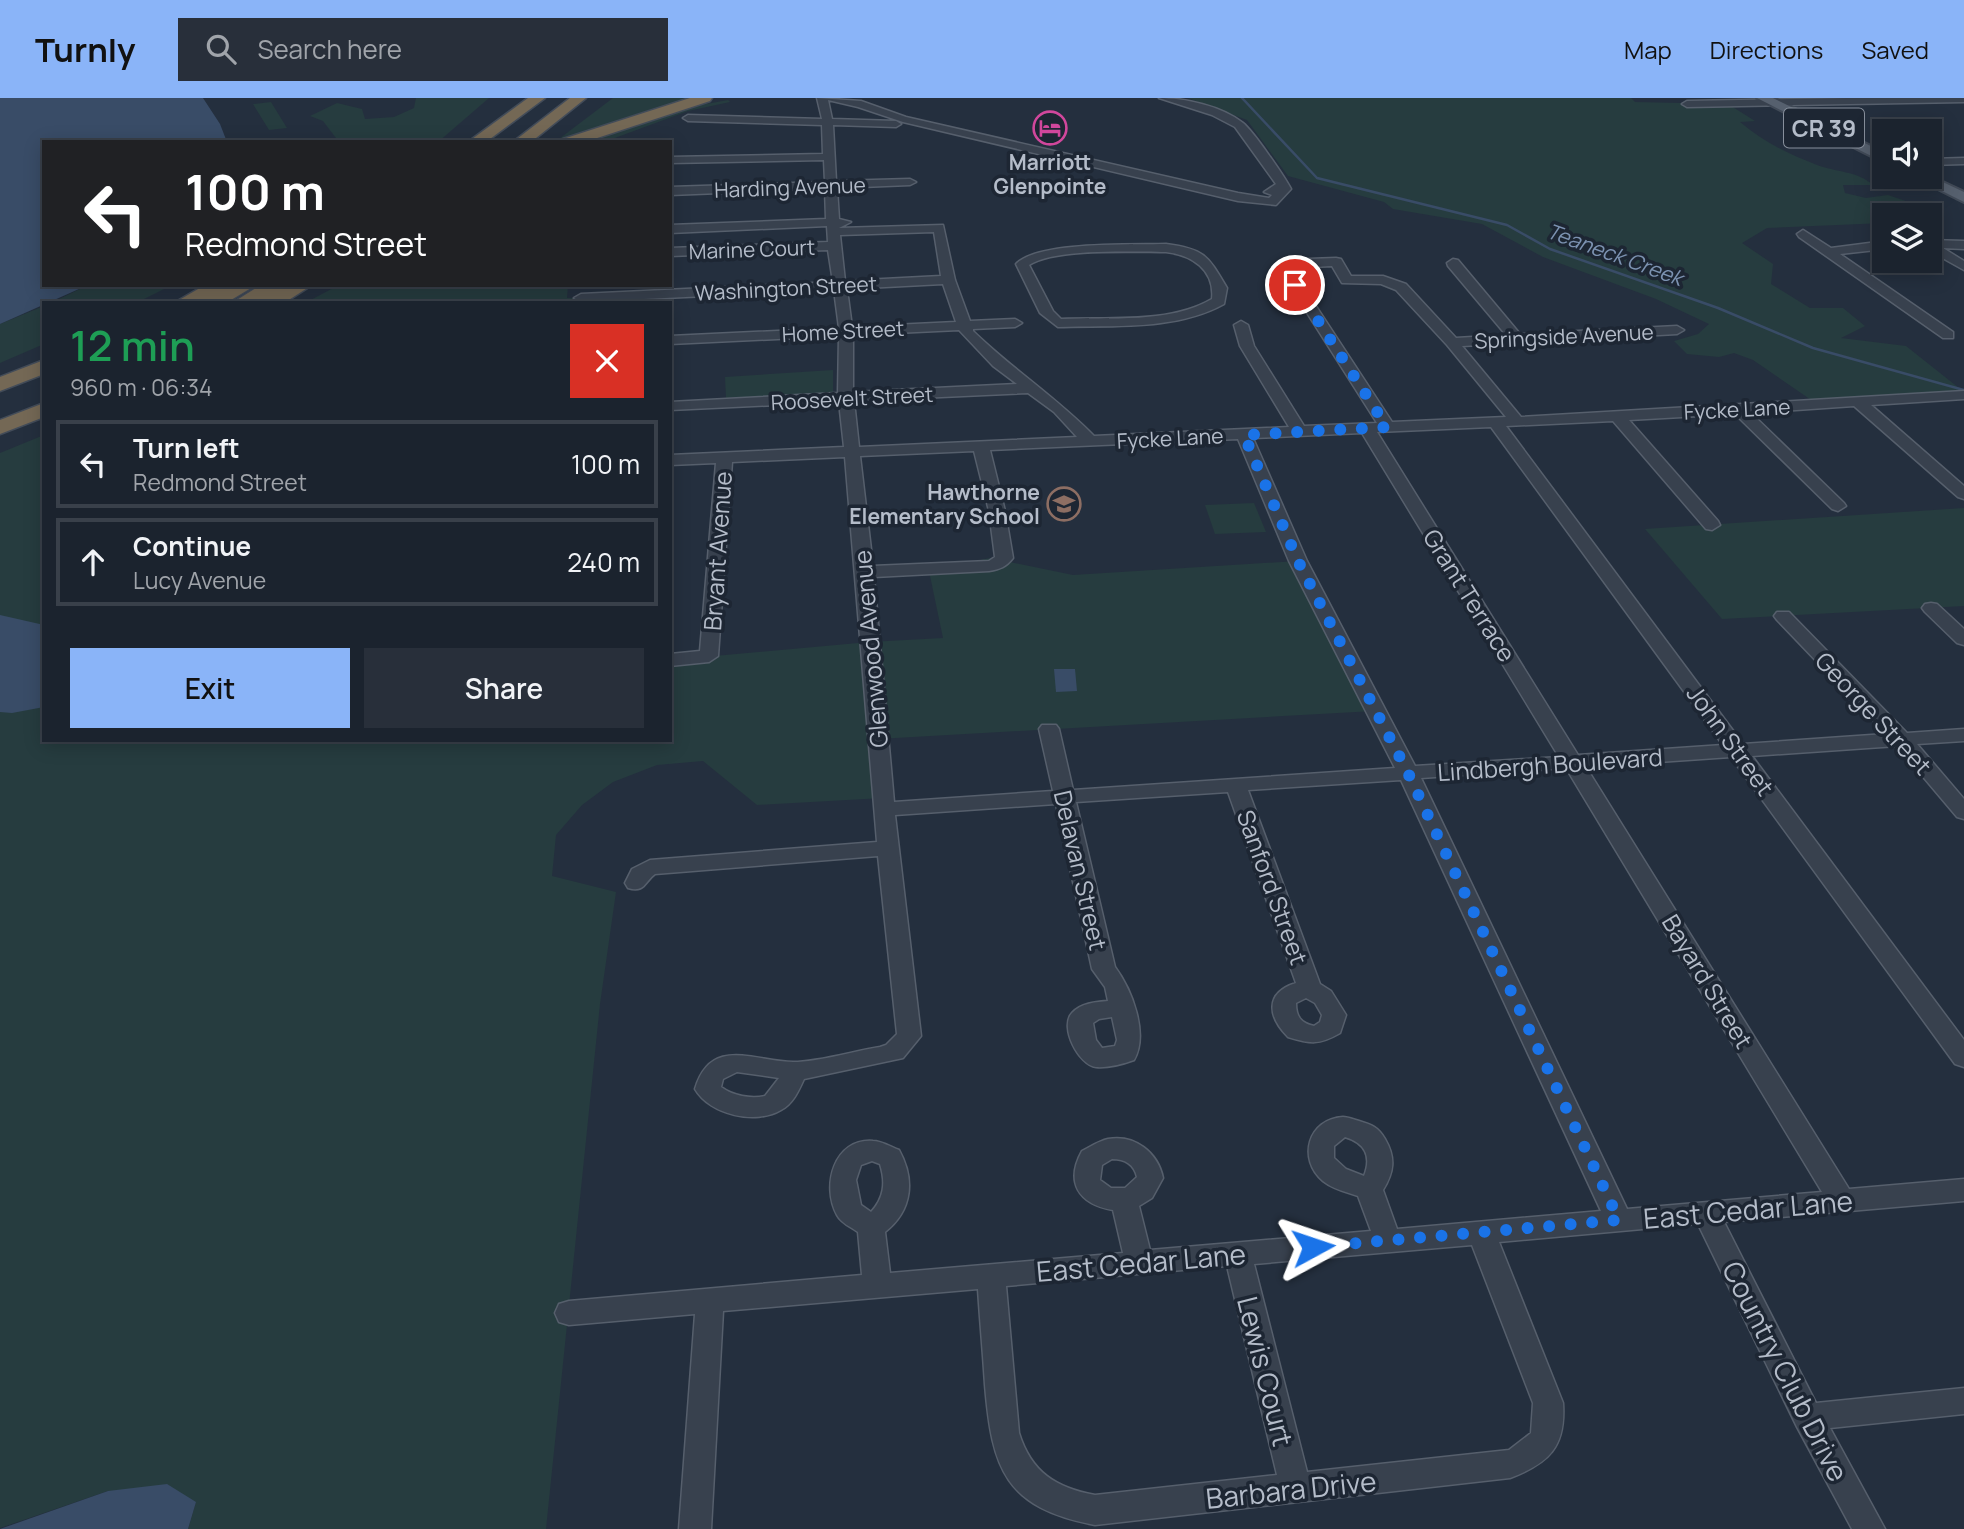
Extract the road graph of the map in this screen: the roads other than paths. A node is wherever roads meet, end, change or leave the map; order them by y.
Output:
1 (515, 98) edge
2 (538, 98) edge
3 (558, 98) edge
4 (579, 98) edge
5 (598, 98) edge
6 (705, 98) edge
7 (822, 98) edge
8 (831, 98) edge
9 (1164, 98) edge
10 (1964, 99) edge
11 (855, 101) edge
12 (1768, 101) edge
13 (1687, 104) dead end
14 (688, 118) dead end
15 (826, 122) junction
16 (899, 124) dead end
17 (460, 140) edge
18 (479, 140) edge
19 (500, 140) edge
20 (523, 140) edge
21 (545, 140) edge
22 (575, 140) edge
23 (1872, 153) edge
24 (828, 158) junction
25 (672, 160) edge
26 (1964, 161) edge
27 (1942, 162) edge
28 (910, 182) dead end
29 (831, 185) junction
30 (1942, 187) edge
31 (672, 191) edge
32 (1964, 198) edge
33 (917, 218) dead end
34 (672, 229) edge
35 (833, 233) junction
36 (1803, 234) dead end
37 (1942, 245) edge
38 (1964, 245) edge
39 (1872, 246) edge
40 (672, 252) edge
41 (1828, 252) junction
42 (1942, 252) edge
43 (1452, 263) dead end
44 (1964, 266) edge
45 (948, 280) junction
46 (840, 285) junction
47 (215, 287) edge
48 (243, 287) edge
49 (272, 287) edge
50 (299, 287) edge
51 (581, 298) dead end
52 (187, 301) edge
53 (215, 301) edge
54 (245, 301) edge
55 (273, 301) edge
56 (1015, 323) dead end
57 (1036, 323) dead end
58 (1058, 323) junction
59 (964, 325) junction
60 (1241, 325) dead end
61 (1677, 330) dead end
62 (846, 331) junction
63 (1948, 335) dead end
64 (1517, 339) junction
65 (672, 340) edge
66 (1452, 342) junction
67 (42, 367) edge
68 (42, 381) edge
69 (0, 385) edge
70 (1033, 388) junction
71 (1964, 395) edge
72 (42, 396) edge
73 (0, 399) edge
74 (846, 399) junction
75 (1858, 401) junction
76 (672, 406) edge
77 (1738, 408) junction
78 (42, 410) edge
79 (0, 414) edge
80 (1617, 416) junction
81 (1496, 422) junction
82 (1518, 422) junction
83 (1387, 427) junction
84 (0, 428) edge
85 (1367, 428) junction
86 (1300, 432) junction
87 (1244, 435) junction
88 (1091, 442) junction
89 (981, 447) junction
90 (852, 452) junction
91 (724, 458) junction
92 (672, 460) edge
93 (1964, 495) edge
94 (1838, 506) dead end
95 (1713, 525) dead end
96 (864, 572) junction
97 (1931, 608) dead end
98 (1783, 616) dead end
99 (1964, 639) edge
100 (675, 660) edge
101 (1049, 729) dead end
102 (1964, 734) edge
103 (1902, 739) junction
104 (1740, 750) junction
105 (1574, 762) junction
106 (1408, 773) junction
107 (1236, 785) junction
108 (1064, 797) junction
109 (884, 809) junction
110 (1964, 812) edge
111 (888, 848) junction
112 (636, 883) dead end
113 (1310, 989) dead end
114 (1120, 1008) dead end
115 (1964, 1058) edge
116 (794, 1071) dead end
117 (1369, 1188) dead end
118 (1964, 1190) edge
119 (1124, 1200) dead end
120 (1842, 1201) junction
121 (1706, 1213) junction
122 (1619, 1220) junction
123 (871, 1227) dead end
124 (1481, 1232) junction
125 (1388, 1241) junction
126 (1238, 1254) junction
127 (1139, 1262) junction
128 (991, 1276) junction
129 (877, 1285) junction
130 (710, 1300) junction
131 (569, 1313) dead end
132 (1964, 1401) edge
133 (1808, 1417) junction
134 (1295, 1489) junction
135 (695, 1529) edge
136 (1869, 1529) edge

1 - 17 highway
2 - 18 highway
3 - 19 highway
4 - 20 highway
5 - 21 highway
6 - 22 highway
7 - 15 street, Glenwood Avenue
8 - 11 street
9 - 11 street
10 - 12 street
12 - 13 street
12 - 23 main road, CR 39
14 - 15 street
15 - 16 street
15 - 24 street, Glenwood Avenue
24 - 25 street
24 - 29 street, Glenwood Avenue
26 - 27 street
28 - 29 street, Harding Avenue
29 - 31 street, Harding Avenue
29 - 35 street, Glenwood Avenue
30 - 32 main road
33 - 35 street
34 - 35 street
35 - 40 street, Marine Court
35 - 45 street
35 - 46 street, Glenwood Avenue
36 - 41 street
37 - 38 street
39 - 41 street
41 - 63 street
42 - 44 street
43 - 64 street
45 - 46 street, Washington Street
45 - 59 street
46 - 51 street, Washington Street
46 - 62 street, Glenwood Avenue
47 - 52 highway
48 - 53 highway
49 - 54 highway
50 - 55 highway
56 - 59 street, Home Street
57 - 58 street
58 - 58 street
59 - 62 street, Home Street
59 - 70 street
60 - 86 street
61 - 64 street, Springside Avenue
62 - 65 street, Home Street
62 - 74 street, Glenwood Avenue
64 - 66 street, Springside Avenue
66 - 82 street
66 - 83 street
67 - 69 highway
68 - 73 highway
70 - 74 street, Roosevelt Street
70 - 88 street
71 - 75 street, Fycke Lane
72 - 79 highway
74 - 76 street, Roosevelt Street
74 - 90 street, Glenwood Avenue
75 - 77 street, Fycke Lane
75 - 93 street
77 - 80 street, Fycke Lane
77 - 94 street
78 - 84 highway
80 - 82 street, Fycke Lane
80 - 95 street
81 - 82 street, Fycke Lane
81 - 83 street, Fycke Lane
81 - 104 street, John Street
83 - 85 street, Fycke Lane
85 - 86 street, Fycke Lane
85 - 105 street, Grant Terrace
86 - 87 street, Fycke Lane
87 - 88 street, Fycke Lane
87 - 106 street
88 - 89 street, Fycke Lane
89 - 90 street, Fycke Lane
89 - 96 street
90 - 91 street, Fycke Lane
90 - 96 street, Glenwood Avenue
91 - 92 street, Fycke Lane
91 - 100 street, Bryant Avenue
96 - 109 street, Glenwood Avenue
97 - 99 street
98 - 103 street, George Street
101 - 108 street, Delavan Street
102 - 103 street, Lindbergh Boulevard
103 - 104 street, Lindbergh Boulevard
103 - 110 street, George Street
104 - 105 street, Lindbergh Boulevard
104 - 115 street, John Street
105 - 106 street, Lindbergh Boulevard
105 - 120 street, Bayard Street
106 - 107 street, Lindbergh Boulevard
106 - 122 street
107 - 108 street, Lindbergh Boulevard
107 - 113 street, Sanford Street
108 - 109 street, Lindbergh Boulevard
108 - 114 street, Delavan Street
109 - 111 street, Glenwood Avenue
111 - 112 street
111 - 116 street, Glenwood Avenue
117 - 125 street
118 - 120 street, East Cedar Lane
119 - 127 street
120 - 121 street, East Cedar Lane
121 - 122 street, East Cedar Lane
121 - 133 street, Country Club Drive
122 - 124 street, East Cedar Lane
123 - 129 street
124 - 125 street, East Cedar Lane
124 - 134 street, Barbara Drive
125 - 126 street, East Cedar Lane
126 - 127 street, East Cedar Lane
126 - 134 street, Lewis Court
127 - 128 street, East Cedar Lane
128 - 129 street, East Cedar Lane
128 - 134 street, Barbara Drive
129 - 130 street, East Cedar Lane
130 - 131 street, East Cedar Lane
130 - 135 street
132 - 133 street
133 - 136 street, Country Club Drive

